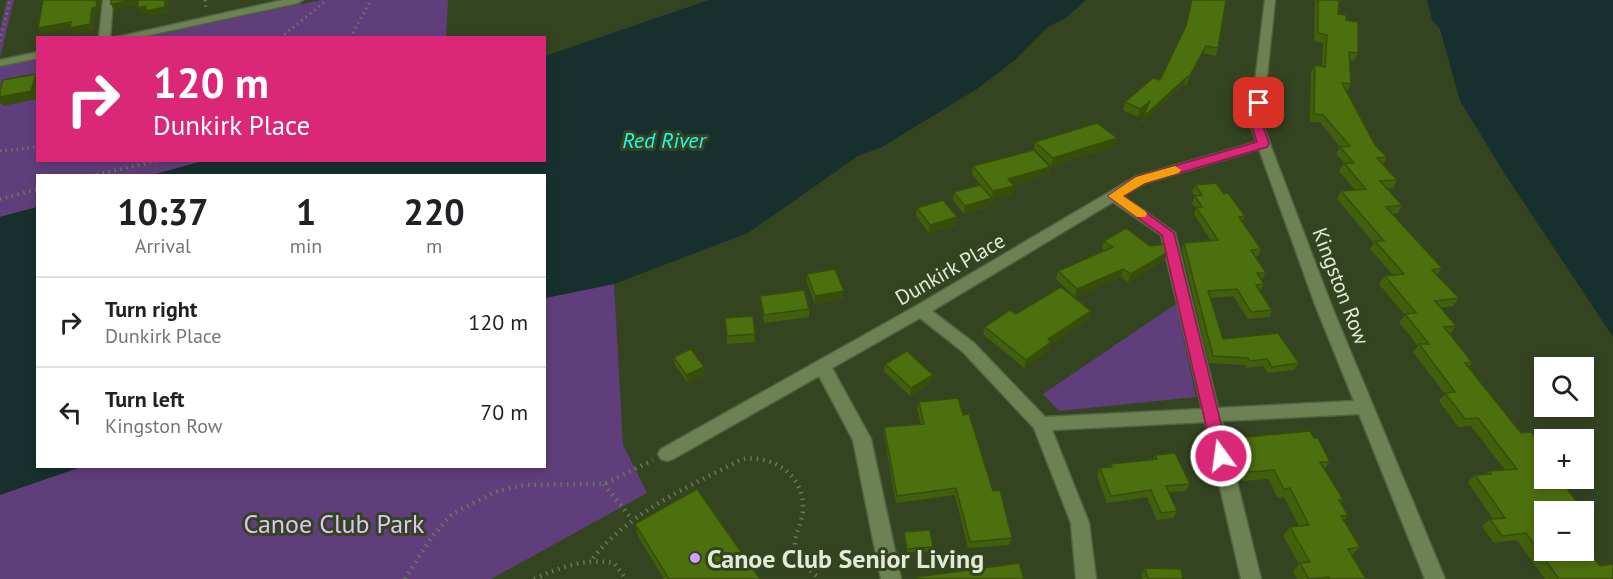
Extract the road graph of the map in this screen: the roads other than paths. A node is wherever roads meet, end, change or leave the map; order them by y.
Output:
1 (108, 0) edge
2 (250, 0) edge
3 (298, 0) edge
4 (1270, 0) edge
5 (243, 12) junction
6 (104, 36) edge
7 (128, 36) edge
8 (36, 55) edge
9 (0, 63) edge
10 (1263, 144) junction
11 (1114, 196) junction
12 (921, 310) junction
13 (822, 366) junction
14 (1365, 407) junction
15 (1211, 415) junction
16 (1041, 424) junction
17 (667, 454) road end
18 (891, 579) edge
19 (1086, 579) edge
20 (1251, 579) edge
21 (1435, 579) edge

1 - 6 street
2 - 5 street
3 - 5 street
4 - 10 street, Kingston Row
5 - 7 street
8 - 9 street
10 - 11 street, Dunkirk Place
10 - 14 street, Kingston Row
11 - 12 street, Dunkirk Place
11 - 15 street
12 - 13 street, Dunkirk Place
12 - 16 street
13 - 17 street, Dunkirk Place
13 - 18 street
14 - 15 street
14 - 21 street, Kingston Row
15 - 16 street
15 - 20 street
16 - 19 street

